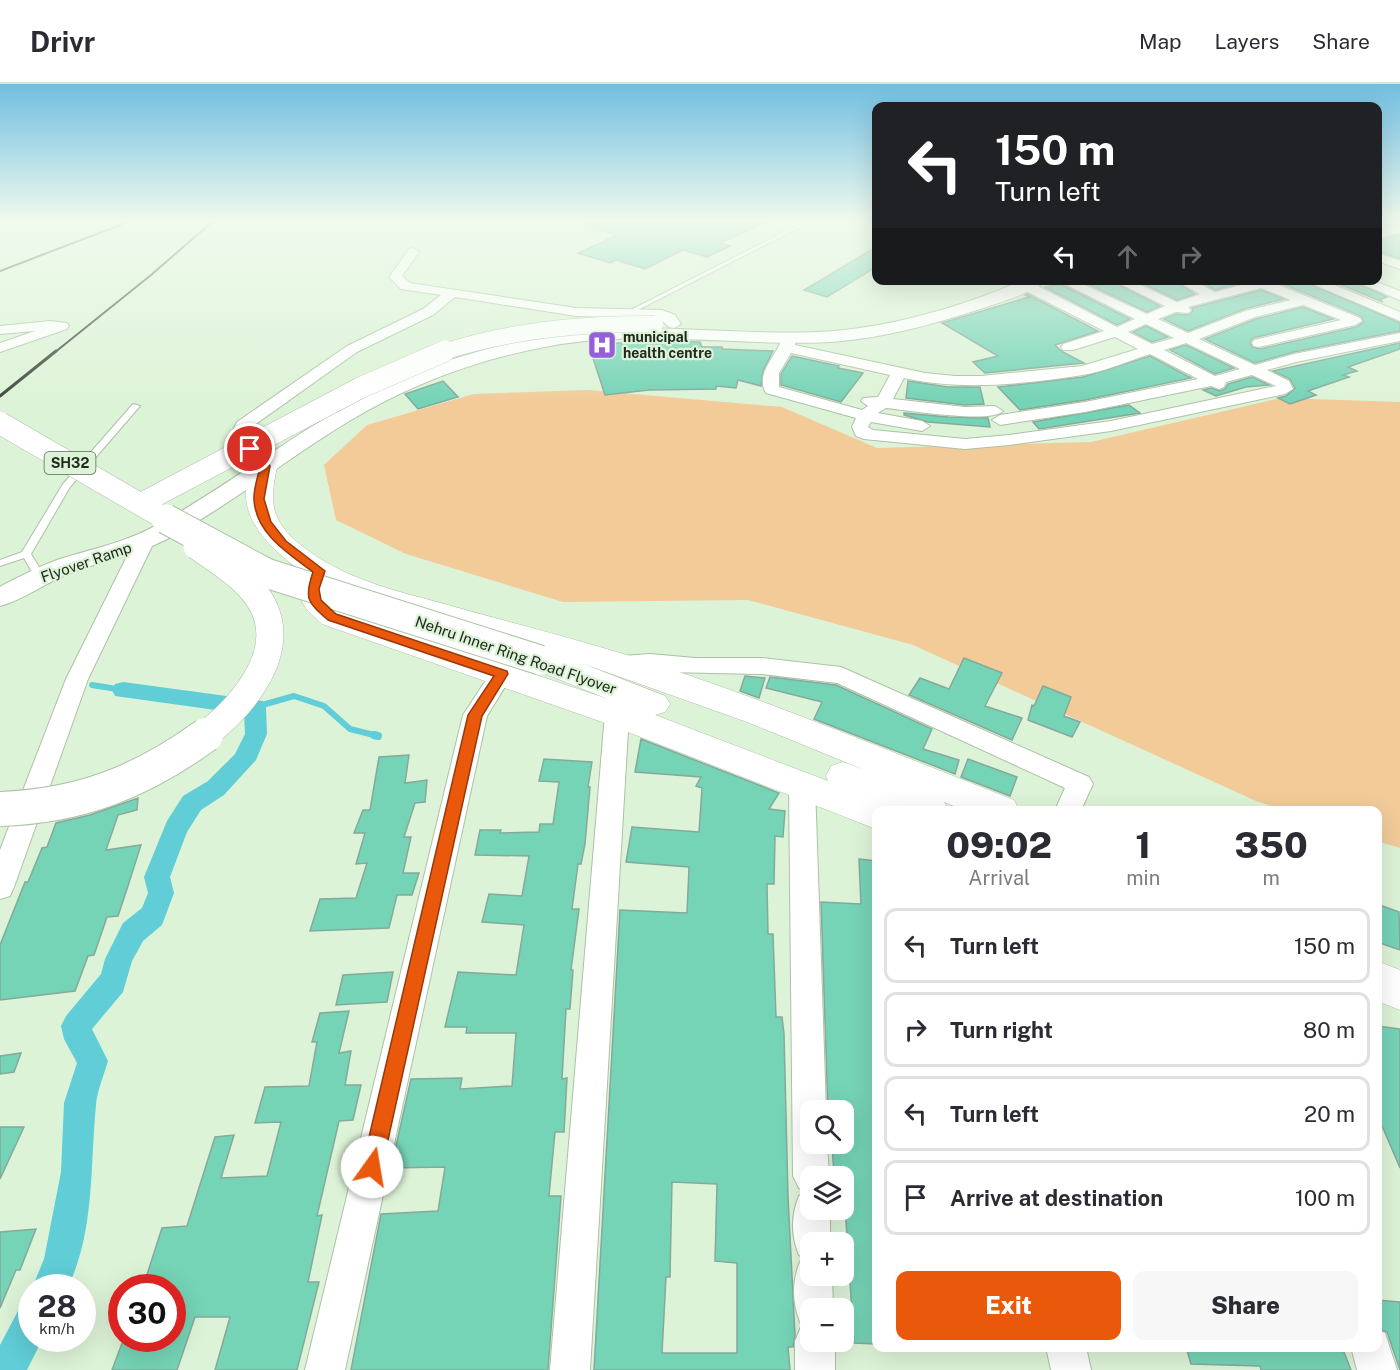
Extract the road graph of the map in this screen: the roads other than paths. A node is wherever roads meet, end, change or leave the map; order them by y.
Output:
1 (401, 282) edge
2 (689, 282) edge
3 (992, 285) edge
4 (1027, 285) edge
5 (1036, 285) edge
6 (1074, 285) edge
7 (1129, 285) edge
8 (1162, 285) edge
9 (1191, 285) edge
10 (1248, 285) edge
11 (1264, 285) edge
12 (1321, 285) edge
13 (1371, 285) edge
14 (451, 294) junction
15 (1214, 296) junction
16 (1400, 296) edge
17 (1194, 299) junction
18 (1303, 301) junction
19 (1175, 306) junction
20 (628, 313) junction
21 (1250, 314) junction
22 (1400, 318) edge
23 (1146, 319) junction
24 (1355, 321) junction
25 (1381, 323) dead end
26 (664, 324) junction
27 (1220, 326) junction
28 (0, 330) edge
29 (1117, 331) junction
30 (1294, 334) junction
31 (1400, 336) edge
32 (1188, 338) junction
33 (1249, 338) junction
34 (788, 342) junction
35 (1068, 347) dead end
36 (0, 348) edge
37 (1149, 349) junction
38 (1332, 351) junction
39 (1294, 358) junction
40 (1253, 368) junction
41 (1084, 370) junction
42 (899, 373) junction
43 (770, 381) junction
44 (964, 381) junction
45 (1214, 381) junction
46 (1248, 399) junction
47 (1125, 400) junction
48 (883, 402) junction
49 (136, 406) dead end
50 (865, 416) junction
51 (0, 423) edge
52 (1002, 425) junction
53 (265, 466) junction
54 (143, 506) junction
55 (144, 542) junction
56 (26, 554) junction
57 (0, 563) edge
58 (319, 571) junction
59 (40, 577) junction
60 (0, 598) edge
61 (617, 663) junction
62 (502, 674) junction
63 (617, 714) junction
64 (802, 785) junction
65 (920, 806) edge
66 (991, 806) edge
67 (1070, 806) edge
68 (0, 809) edge
69 (872, 812) edge
70 (0, 887) edge
71 (1382, 983) edge
72 (1400, 990) edge
73 (809, 1100) edge
74 (814, 1352) edge
75 (1067, 1352) edge
76 (1372, 1352) edge
77 (325, 1370) edge
78 (570, 1370) edge
79 (815, 1370) edge
80 (1071, 1370) edge
81 (1377, 1370) edge

1 - 14 street
2 - 20 lane
3 - 26 street
4 - 34 street, Flyover Ramp
5 - 29 street
6 - 23 street
7 - 19 street
8 - 17 street
9 - 15 street
10 - 15 street
11 - 18 street
12 - 22 street
13 - 16 street
14 - 20 street
14 - 53 street
15 - 17 street
15 - 21 street
17 - 19 street
18 - 21 street
18 - 24 street
19 - 23 street
19 - 27 street
20 - 26 street
21 - 27 street
21 - 30 street
22 - 25 street
23 - 29 street
23 - 32 street
24 - 30 street
24 - 31 street
26 - 54 street, bridge
27 - 32 street
27 - 33 street
28 - 36 street
29 - 35 street
29 - 37 street
30 - 33 street
30 - 38 street
31 - 38 street
32 - 37 street
32 - 40 street
33 - 39 street
34 - 42 street
34 - 43 street
34 - 53 street, Flyover Ramp
37 - 41 street
37 - 45 street
38 - 39 street
39 - 40 street
40 - 45 street
40 - 46 street
41 - 44 street
41 - 47 street
42 - 44 street
42 - 48 street
43 - 48 street
43 - 50 street
44 - 52 street
45 - 46 street
45 - 47 street
46 - 52 street
47 - 52 street
48 - 50 street
48 - 52 street
49 - 56 lane
50 - 52 street
51 - 54 main road, SH32, bridge
53 - 55 street, Flyover Ramp
53 - 58 main road
54 - 65 main road, Nehru Inner Ring Road Flyover, bridge
54 - 68 street, bridge
55 - 59 street, Flyover Ramp
55 - 70 street
56 - 57 lane
56 - 59 lane
58 - 61 main road
58 - 62 main road
59 - 60 street, Flyover Ramp
61 - 66 main road
61 - 67 street
62 - 63 main road
62 - 77 street
63 - 64 main road
63 - 78 street
64 - 69 main road
64 - 73 street
71 - 72 main road
74 - 79 street
75 - 80 street
76 - 81 street

